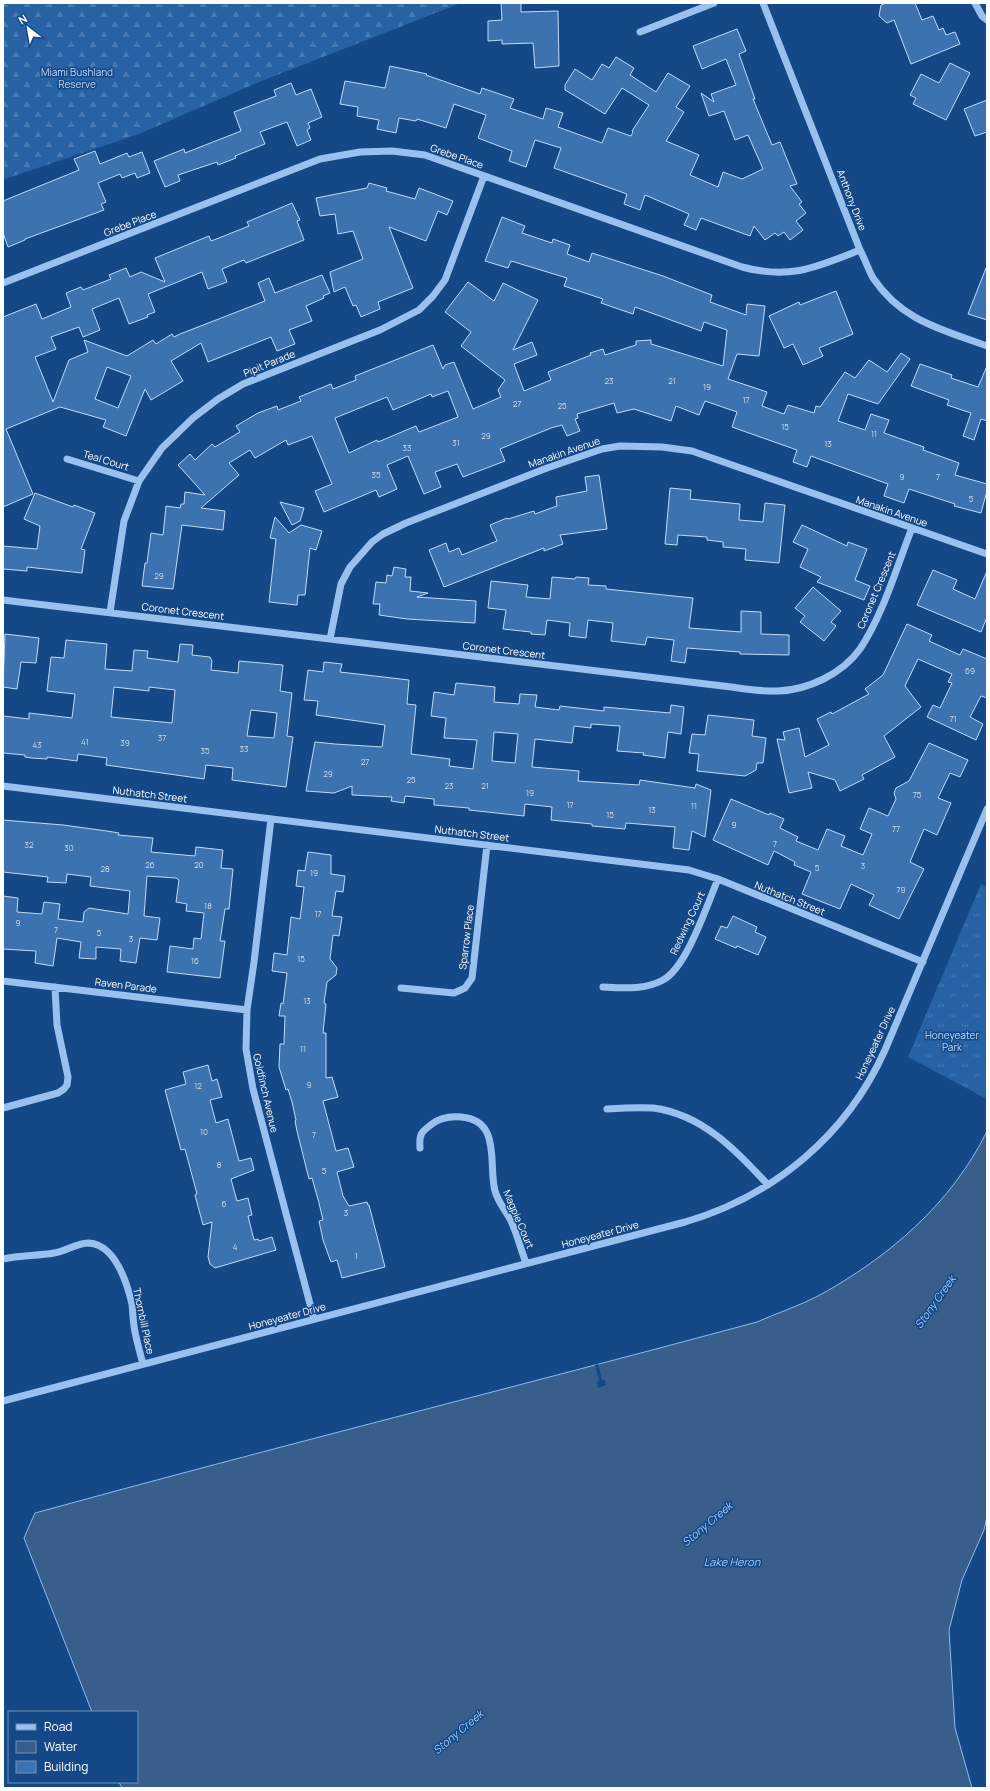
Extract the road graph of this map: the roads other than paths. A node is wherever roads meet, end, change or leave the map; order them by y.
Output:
1 (714, 3) edge
2 (763, 3) edge
3 (975, 3) edge
4 (987, 20) edge
5 (640, 32) dead end
6 (484, 176) junction
7 (860, 250) junction
8 (3, 283) edge
9 (987, 346) edge
10 (67, 459) dead end
11 (139, 481) junction
12 (912, 528) junction
13 (987, 554) edge
14 (3, 600) edge
15 (110, 612) junction
16 (330, 639) junction
17 (3, 786) edge
18 (987, 809) edge
19 (271, 819) junction
20 (487, 845) junction
21 (718, 879) junction
22 (923, 962) junction
23 (3, 981) edge
24 (54, 987) junction
25 (603, 987) dead end
26 (401, 988) dead end
27 (247, 1010) junction
28 (3, 1108) edge
29 (606, 1109) dead end
30 (420, 1148) dead end
31 (768, 1185) junction
32 (3, 1259) edge
33 (526, 1264) junction
34 (314, 1319) junction
35 (143, 1364) junction
36 (3, 1400) edge

1 - 5 street
2 - 7 street, Anthony Drive
3 - 4 street
6 - 7 street, Grebe Place
6 - 8 street, Grebe Place
6 - 11 street, Pipit Parade
7 - 9 street, Anthony Drive
10 - 11 street, Teal Court
11 - 15 street, Pipit Parade
12 - 13 street, Manakin Avenue
12 - 16 street, Coronet Crescent
12 - 16 street, Manakin Avenue
14 - 15 street, Coronet Crescent
15 - 16 street, Coronet Crescent
17 - 19 street, Nuthatch Street
18 - 22 street, Honeyeater Drive
19 - 20 street, Nuthatch Street
19 - 27 street, Goldfinch Avenue
20 - 21 street, Nuthatch Street
20 - 26 street, Sparrow Place
21 - 22 street, Nuthatch Street
21 - 25 street, Redwing Court
22 - 31 street, Honeyeater Drive
23 - 24 street, Raven Parade
24 - 27 street, Raven Parade
24 - 28 street
27 - 34 street, Goldfinch Avenue
29 - 31 street
30 - 33 street, Magpie Court
31 - 33 street, Honeyeater Drive
32 - 35 street, Thornbill Place
33 - 34 street, Honeyeater Drive
34 - 35 street, Honeyeater Drive
35 - 36 street, Honeyeater Drive

